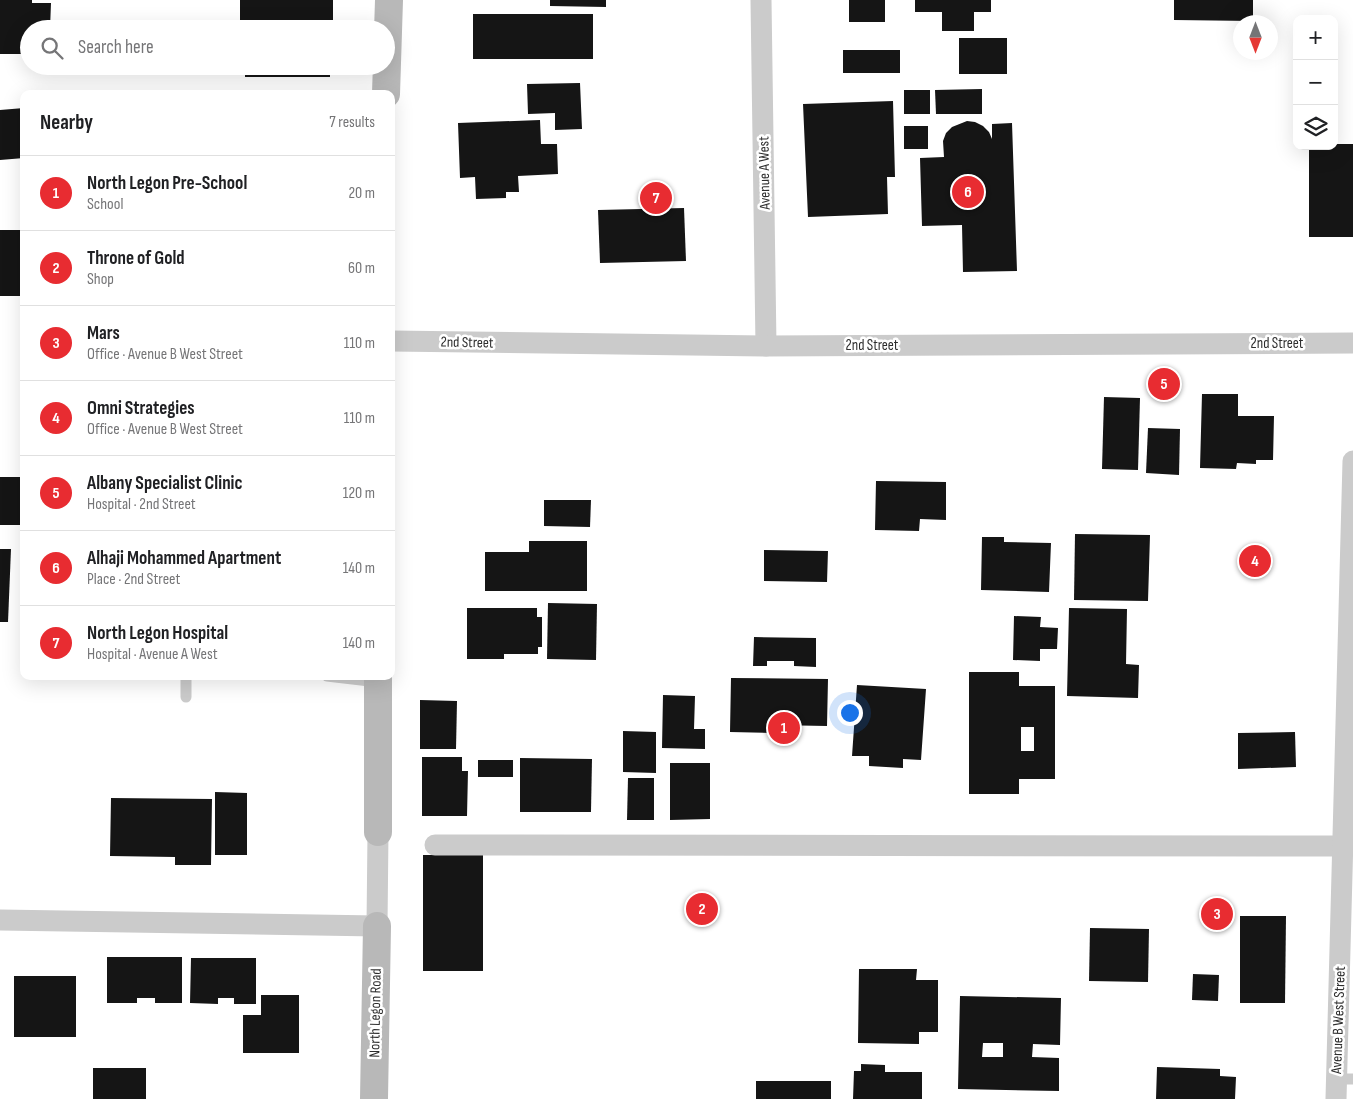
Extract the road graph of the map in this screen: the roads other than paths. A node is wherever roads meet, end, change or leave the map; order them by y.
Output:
1 (390, 0) edge
2 (761, 0) edge
3 (389, 20) edge
4 (387, 75) edge
5 (386, 90) edge
6 (395, 341) edge
7 (1353, 343) edge
8 (766, 346) junction
9 (1353, 461) edge
10 (186, 680) edge
11 (378, 680) edge
12 (186, 697) dead end
13 (378, 832) joint
14 (435, 845) dead end
15 (1348, 846) edge
16 (0, 920) edge
17 (377, 926) junction
18 (1342, 1086) edge
19 (374, 1099) edge

1 - 3 street
2 - 8 street, Avenue A West
4 - 5 street
6 - 8 street, 2nd Street
7 - 8 street, 2nd Street
9 - 15 street, Avenue B West Street
10 - 12 lane
11 - 13 street
13 - 17 street
14 - 15 street
15 - 18 street, Avenue B West Street
16 - 17 street
17 - 19 street, North Legon Road

